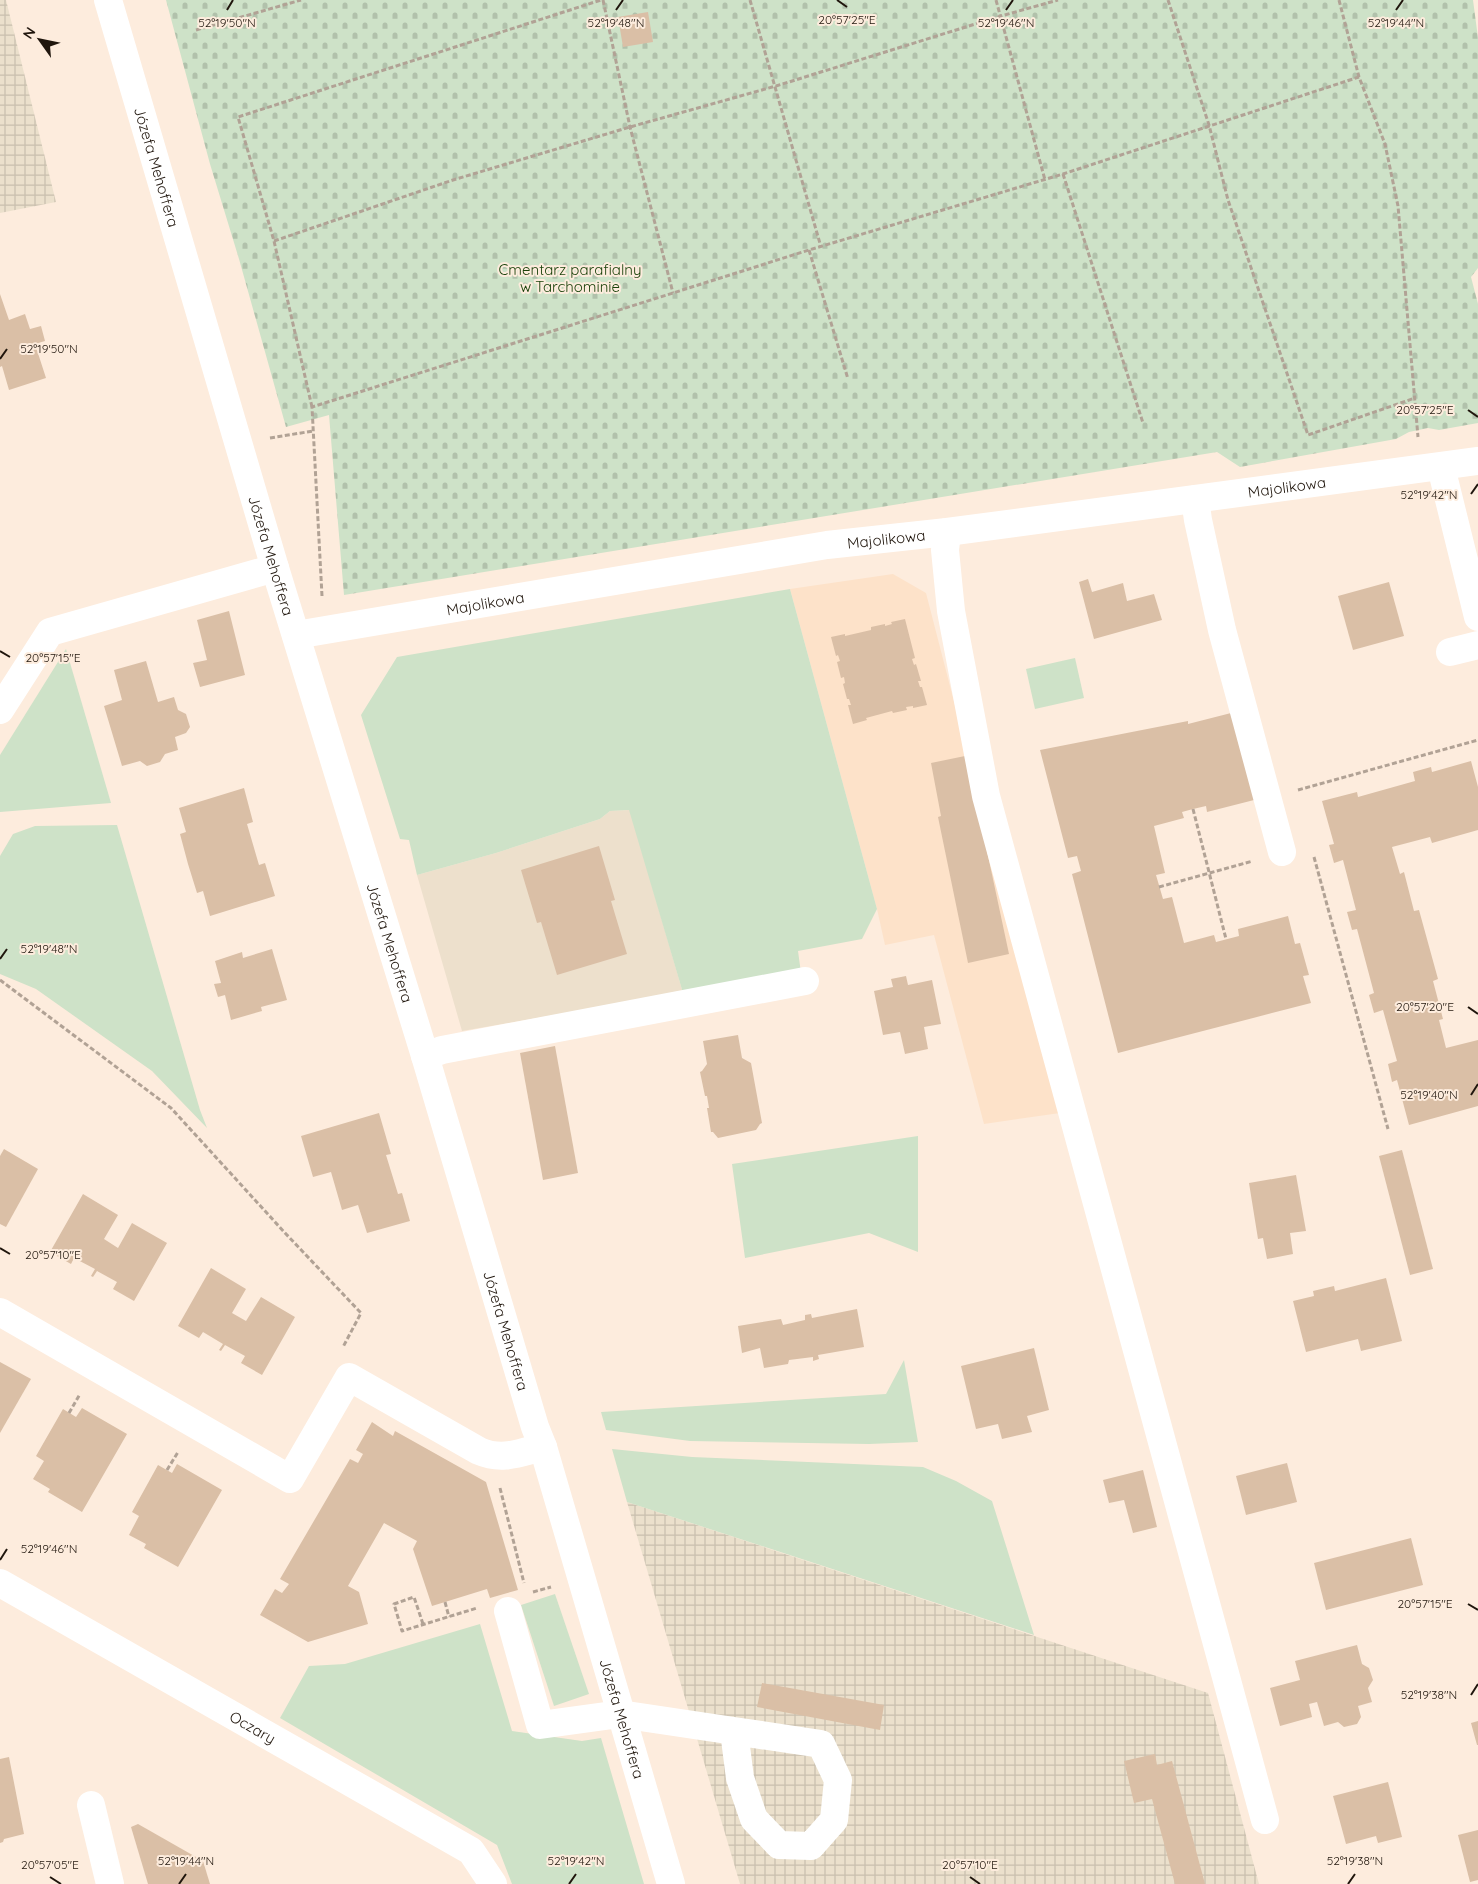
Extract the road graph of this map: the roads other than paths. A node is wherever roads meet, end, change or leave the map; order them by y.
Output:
1 (108, 0) edge
2 (1478, 461) edge
3 (1431, 469) junction
4 (1195, 499) junction
5 (948, 532) junction
6 (276, 568) junction
7 (1478, 617) edge
8 (296, 635) junction
9 (1478, 645) edge
10 (1450, 652) dead end
11 (0, 710) edge
12 (1282, 852) road end
13 (805, 981) dead end
14 (425, 1056) junction
15 (0, 1312) edge
16 (543, 1447) junction
17 (0, 1584) edge
18 (506, 1604) road end
19 (620, 1714) junction
20 (734, 1731) junction
21 (91, 1805) dead end
22 (1265, 1820) dead end
23 (110, 1884) edge
24 (493, 1884) edge
25 (671, 1884) edge

1 - 6 street, Józefa Mehoffera
2 - 3 street, Majolikowa
3 - 4 street, Majolikowa
3 - 7 street
4 - 5 street, Majolikowa
4 - 12 street
5 - 8 street, Majolikowa
5 - 22 street
6 - 8 street, Józefa Mehoffera
6 - 11 street
8 - 14 street, Józefa Mehoffera
9 - 10 street
13 - 14 street
14 - 16 street, Józefa Mehoffera
15 - 16 street
16 - 19 street, Józefa Mehoffera
17 - 24 street, Oczary
18 - 19 street
19 - 20 street
19 - 25 street, Józefa Mehoffera
20 - 20 street
21 - 23 street

